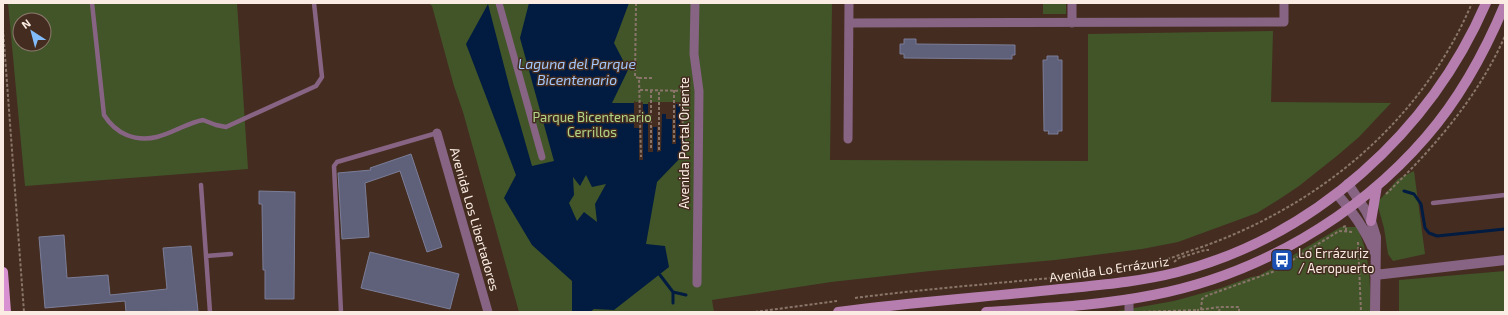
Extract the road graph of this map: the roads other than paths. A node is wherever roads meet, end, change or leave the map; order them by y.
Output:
1 (92, 3) edge
2 (314, 3) edge
3 (499, 3) edge
4 (695, 3) edge
5 (849, 3) edge
6 (1072, 3) edge
7 (1284, 3) edge
8 (1486, 3) edge
9 (1505, 4) edge
10 (849, 23) junction
11 (1072, 23) junction
12 (437, 133) joint
13 (848, 139) dead end
14 (542, 157) dead end
15 (1348, 184) junction
16 (201, 185) dead end
17 (1377, 186) junction
18 (1336, 194) junction
19 (1505, 195) edge
20 (1360, 200) junction
21 (1433, 203) dead end
22 (1349, 208) junction
23 (1371, 221) junction
24 (231, 254) dead end
25 (1375, 255) junction
26 (206, 256) junction
27 (1505, 260) edge
28 (3, 272) edge
29 (1375, 274) junction
30 (697, 283) dead end
31 (1129, 299) junction
32 (6, 312) edge
33 (210, 312) edge
34 (341, 312) edge
35 (488, 312) edge
36 (838, 312) edge
37 (986, 312) edge
38 (1129, 312) edge
39 (1375, 312) edge

1 - 2 lane
3 - 14 street
4 - 30 street, Avenida Portal Oriente
5 - 10 street
6 - 11 street
7 - 11 street
8 - 15 main road, Avenida Lo Errázuriz
9 - 17 main road
10 - 11 street
10 - 13 street
12 - 34 lane
12 - 35 street, Avenida Los Libertadores
15 - 18 main road, Avenida Lo Errázuriz
15 - 20 street
16 - 26 lane
17 - 20 main road
17 - 23 main road
18 - 22 street
18 - 36 main road, Avenida Lo Errázuriz
19 - 21 lane
20 - 22 main road
20 - 23 street
22 - 25 street
22 - 31 main road
23 - 25 street
24 - 26 lane
25 - 29 street
26 - 33 lane
27 - 29 street
28 - 32 main road
29 - 39 street
31 - 37 main road
31 - 38 street

